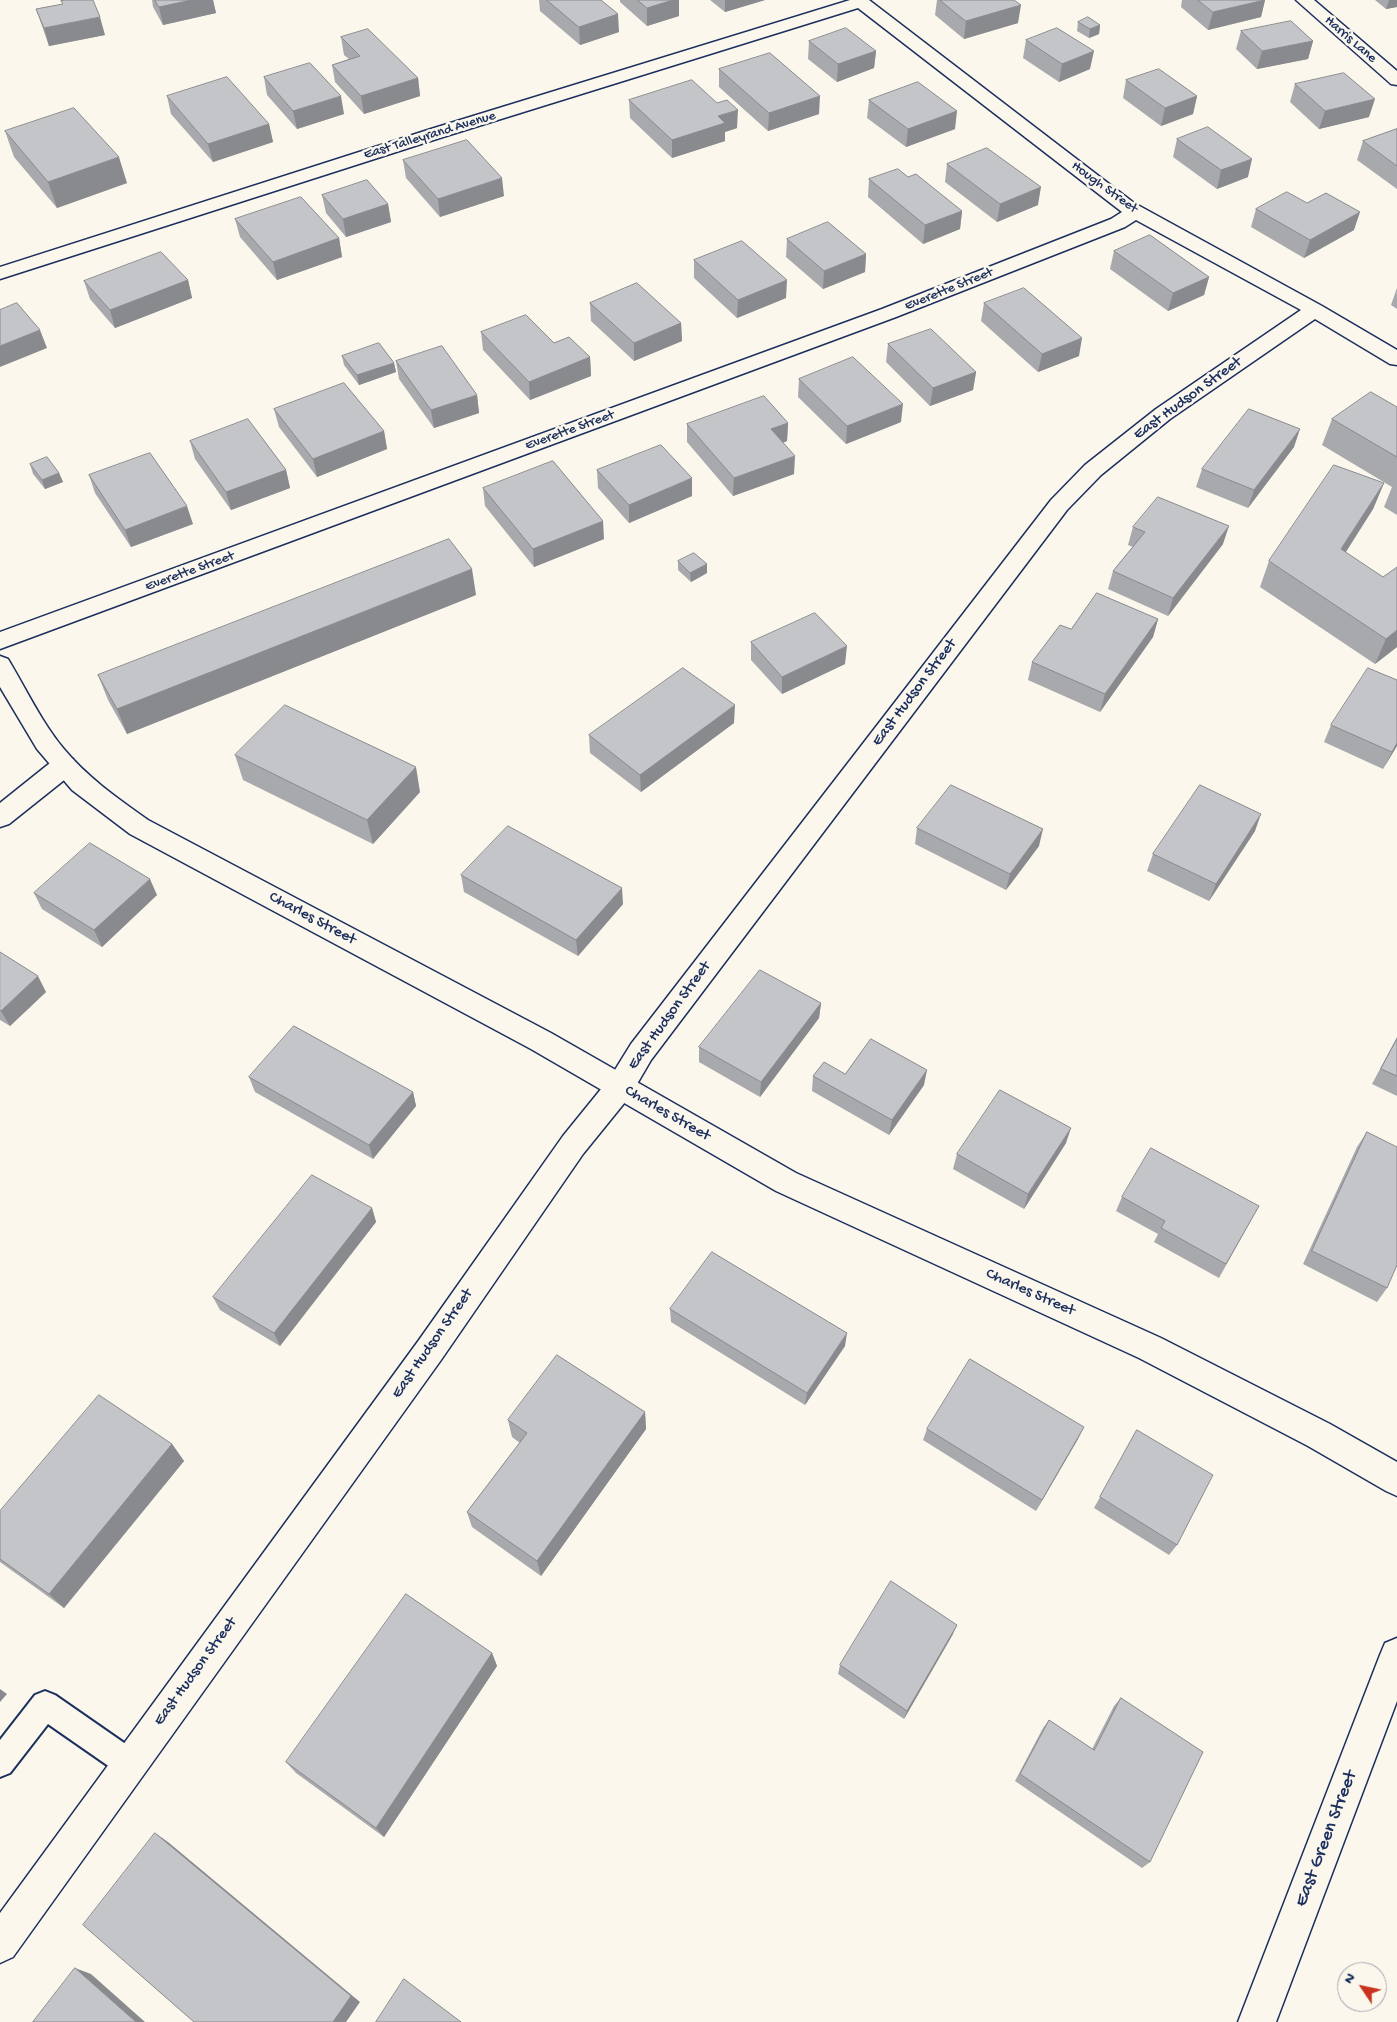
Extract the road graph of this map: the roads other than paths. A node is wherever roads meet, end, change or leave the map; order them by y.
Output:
1 (1304, 0) edge
2 (860, 1) edge
3 (1397, 80) edge
4 (1136, 212) junction
5 (0, 273) edge
6 (1315, 310) junction
7 (1397, 360) edge
8 (0, 641) edge
9 (0, 665) edge
10 (64, 766) junction
11 (0, 817) edge
12 (620, 1087) junction
13 (1397, 1480) edge
14 (1397, 1655) edge
15 (0, 1763) edge
16 (130, 1764) junction
17 (0, 1944) edge
18 (1256, 2022) edge

1 - 3 street, Harris Lane
2 - 4 street, Hough Street
2 - 5 street, East Talleyrand Avenue
4 - 6 street, Hough Street
4 - 8 street, Everette Street
6 - 7 street, Hough Street
6 - 12 street, East Hudson Street
9 - 10 street, Charles Street
10 - 11 street
10 - 12 street, Charles Street
12 - 13 street, Charles Street
12 - 16 street, East Hudson Street
14 - 18 street, East Green Street
15 - 16 lane
16 - 17 street, East Hudson Street

